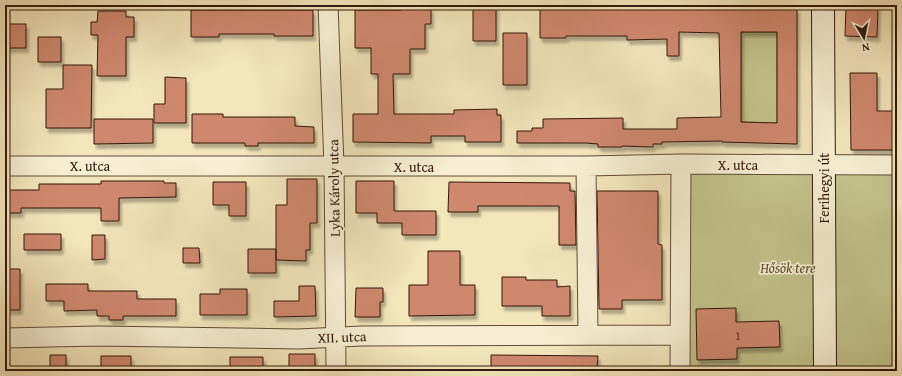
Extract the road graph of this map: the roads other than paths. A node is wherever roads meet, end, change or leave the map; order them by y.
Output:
1 (328, 5) edge
2 (823, 5) edge
3 (681, 164) junction
4 (824, 165) junction
5 (5, 166) edge
6 (334, 166) junction
7 (586, 166) junction
8 (897, 166) edge
9 (588, 335) junction
10 (680, 335) junction
11 (5, 338) edge
12 (335, 338) junction
13 (336, 371) edge
14 (680, 371) edge
15 (825, 371) edge

1 - 6 street, Lyka Károly utca
2 - 4 street, Ferihegyi út
3 - 4 street, X. utca
3 - 7 street, X. utca
3 - 10 street
4 - 8 street, X. utca
4 - 15 street, Ferihegyi út
5 - 6 street, X. utca
6 - 7 street, X. utca
6 - 12 street, Lyka Károly utca
7 - 9 street
9 - 10 street, XII. utca
9 - 12 street, XII. utca
10 - 14 street
11 - 12 street, XII. utca
12 - 13 street, Lyka Károly utca

